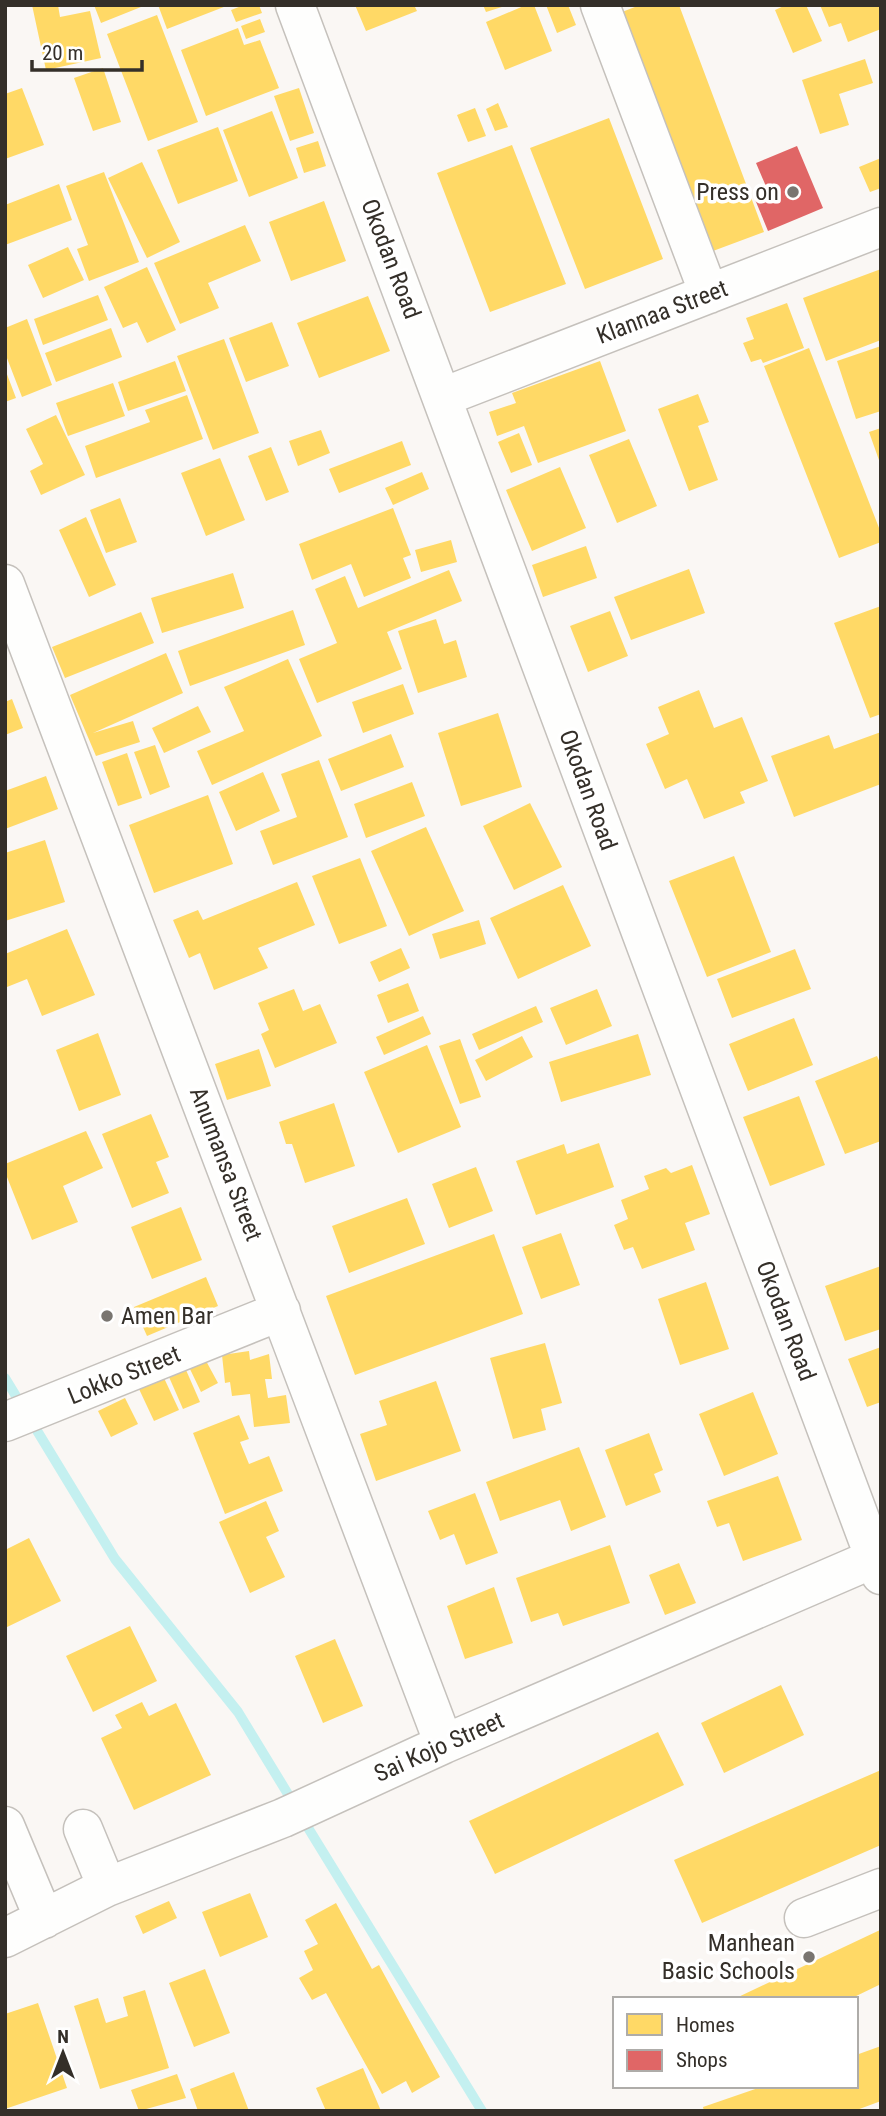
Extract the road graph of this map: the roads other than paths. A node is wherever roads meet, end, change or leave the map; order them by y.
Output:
1 (295, 5) edge
2 (600, 5) edge
3 (881, 227) edge
4 (709, 294) junction
5 (443, 397) junction
6 (5, 584) edge
7 (281, 1311) junction
8 (8, 1421) edge
9 (878, 1567) edge
10 (444, 1744) junction
11 (5, 1826) edge
12 (83, 1829) dead end
13 (107, 1887) junction
14 (881, 1888) edge
15 (804, 1918) dead end
16 (44, 1919) junction
17 (5, 1938) edge

1 - 5 street, Okodan Road
2 - 4 street
3 - 4 street, Klannaa Street
4 - 5 street, Klannaa Street
5 - 9 street, Okodan Road
6 - 7 street, Anumansa Street
7 - 8 street, Lokko Street
7 - 10 street, Anumansa Street
9 - 10 street, Sai Kojo Street
10 - 13 street, Sai Kojo Street
11 - 16 street
12 - 13 street
13 - 16 street, Sai Kojo Street
14 - 15 street
16 - 17 street, Sai Kojo Street

